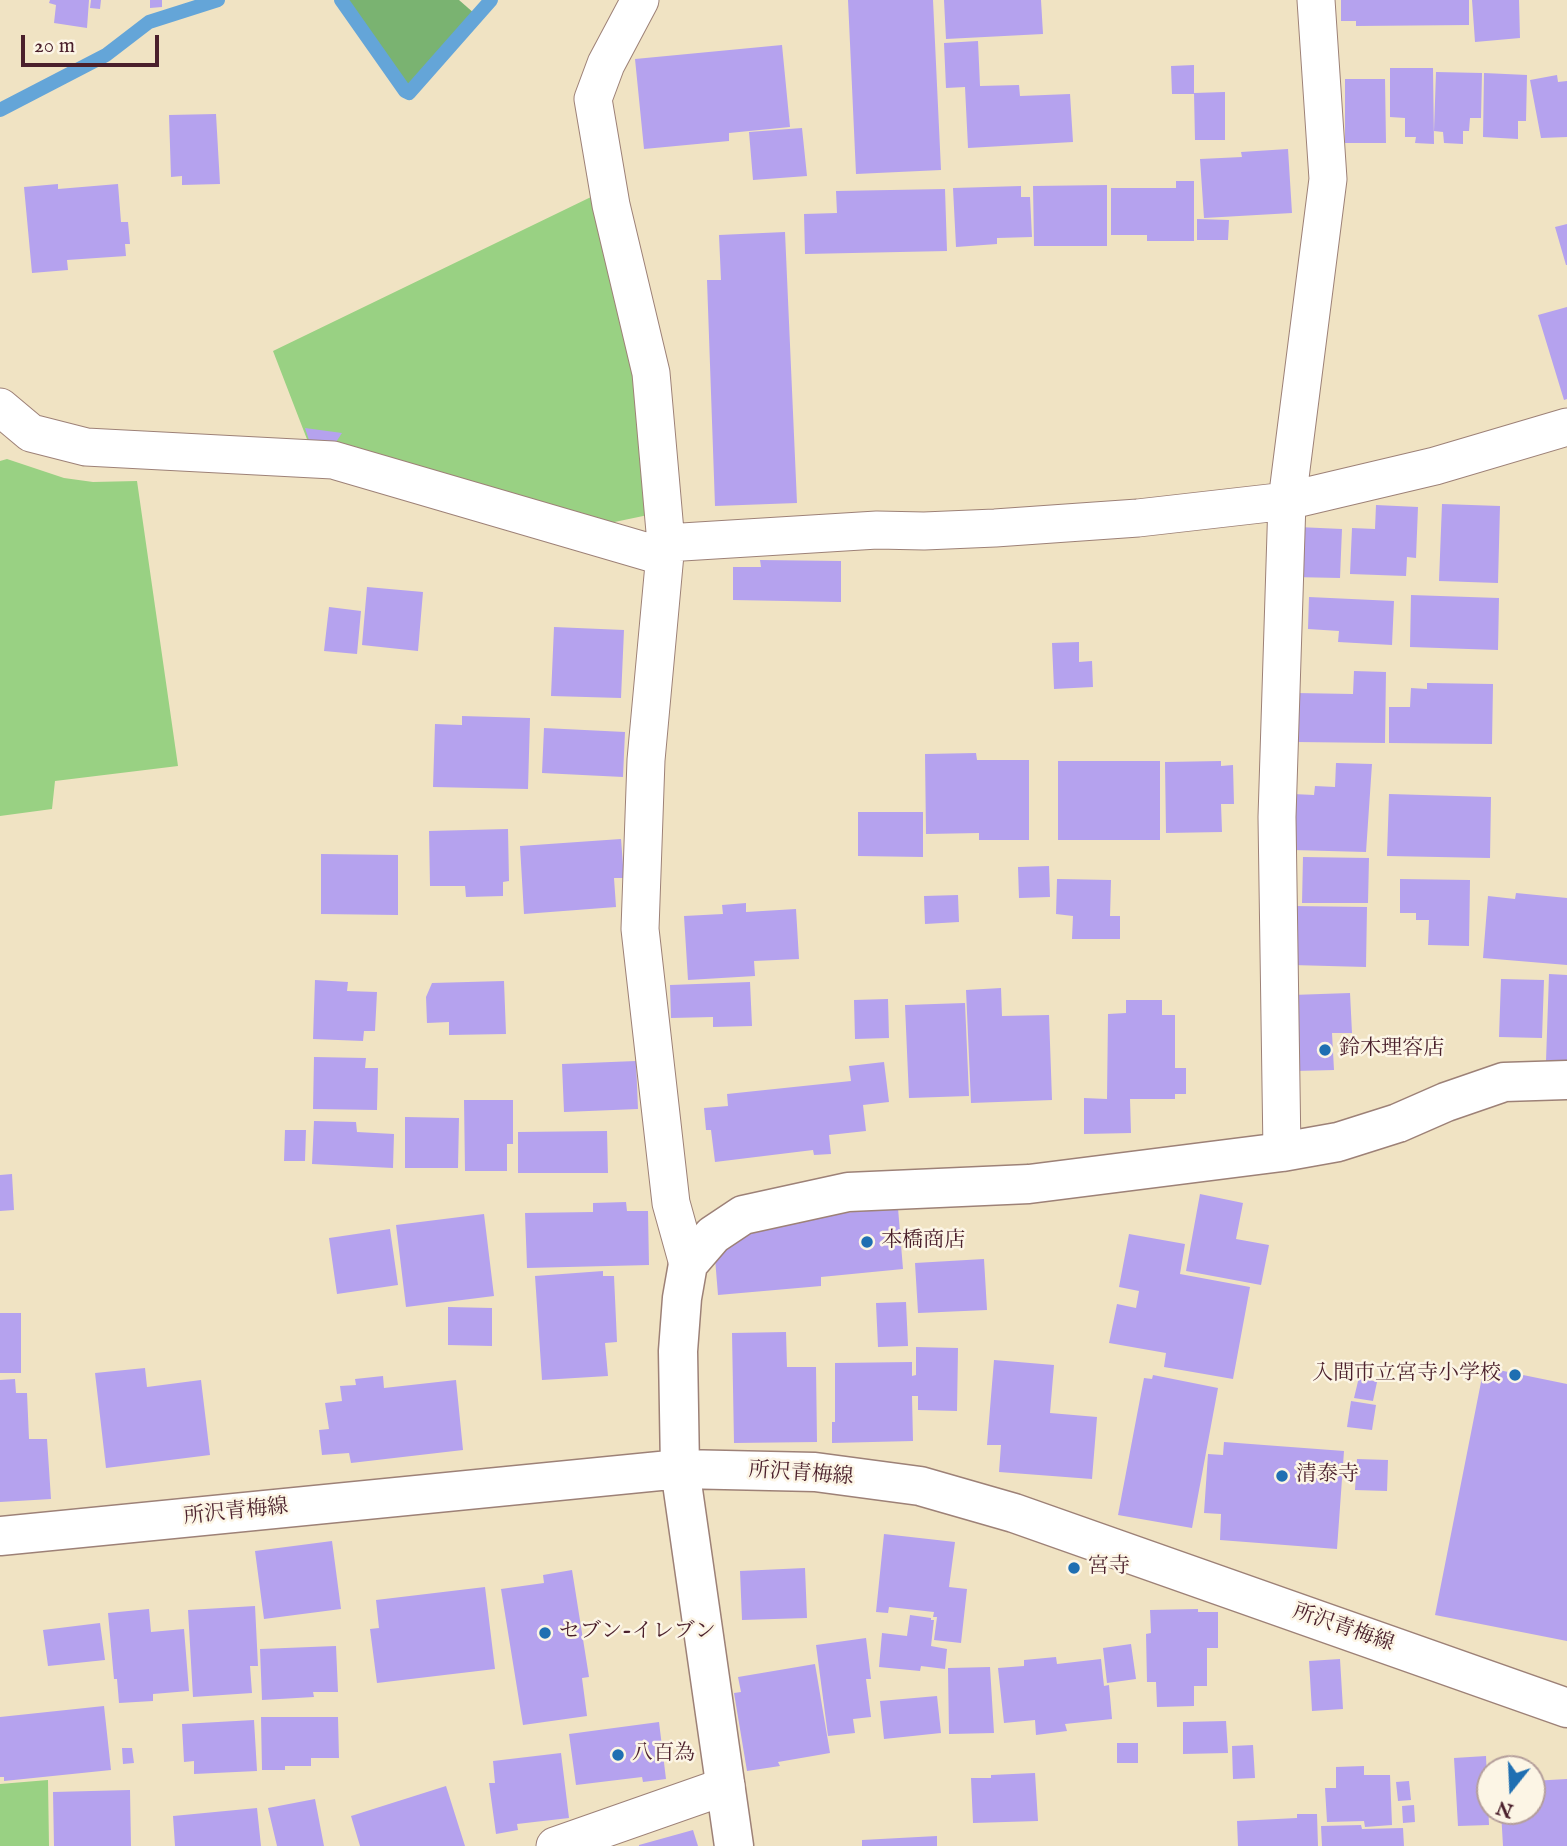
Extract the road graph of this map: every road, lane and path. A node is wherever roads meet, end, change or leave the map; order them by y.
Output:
1 (640, 0) edge
2 (1317, 0) edge
3 (1, 411) edge
4 (1567, 427) edge
5 (1287, 501) junction
6 (666, 550) junction
7 (1567, 1080) edge
8 (1282, 1152) junction
9 (688, 1264) junction
10 (680, 1469) junction
11 (0, 1536) edge
12 (1567, 1708) edge
13 (726, 1786) junction
14 (555, 1846) edge
15 (734, 1846) edge

1 - 6 street
2 - 5 street
3 - 6 street
4 - 5 street
5 - 6 street
5 - 8 street
6 - 9 street
7 - 8 main road
8 - 9 main road
9 - 10 main road
10 - 11 main road, 所沢青梅線
10 - 12 main road, 所沢青梅線
10 - 13 main road
13 - 14 street
13 - 15 main road

